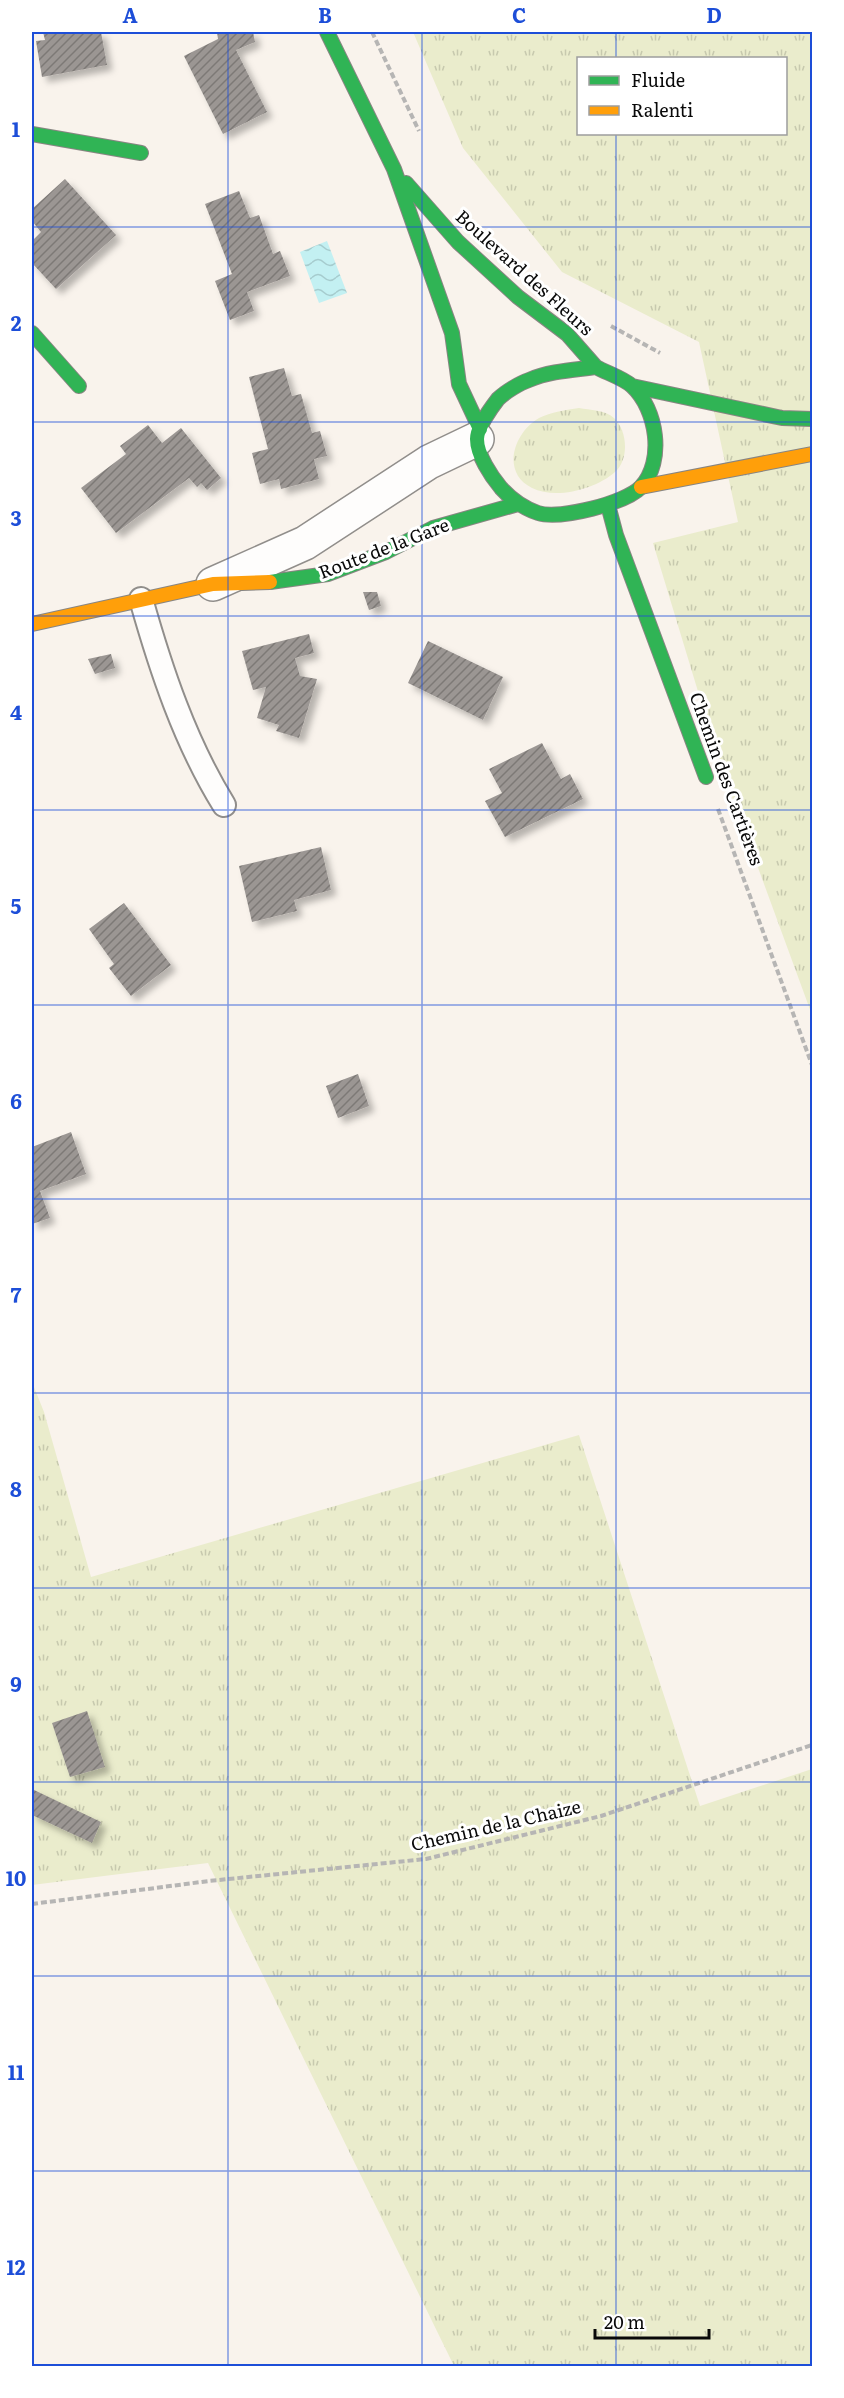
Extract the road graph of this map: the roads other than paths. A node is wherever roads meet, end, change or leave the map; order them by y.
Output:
1 (327, 32) edge
2 (32, 134) edge
3 (141, 153) dead end
4 (394, 169) junction
5 (32, 333) edge
6 (596, 367) junction
7 (79, 386) dead end
8 (632, 386) junction
9 (813, 419) edge
10 (479, 434) junction
11 (813, 454) edge
12 (641, 487) junction
13 (518, 504) junction
14 (608, 505) junction
15 (213, 584) junction
16 (141, 599) junction
17 (32, 624) edge
18 (706, 777) road end
19 (224, 805) dead end

1 - 4 main road
2 - 3 main road
4 - 6 main road, Boulevard des Fleurs
4 - 10 main road
5 - 7 main road
6 - 8 main road
6 - 10 main road
8 - 9 main road
8 - 12 main road
10 - 13 main road
10 - 15 street, Route de la Gare
11 - 12 main road
12 - 14 main road
13 - 14 main road
13 - 15 main road, Route de la Gare
14 - 18 main road, Chemin des Cartières
15 - 16 main road, Route de la Gare
16 - 17 main road, Route de la Gare
16 - 19 lane

